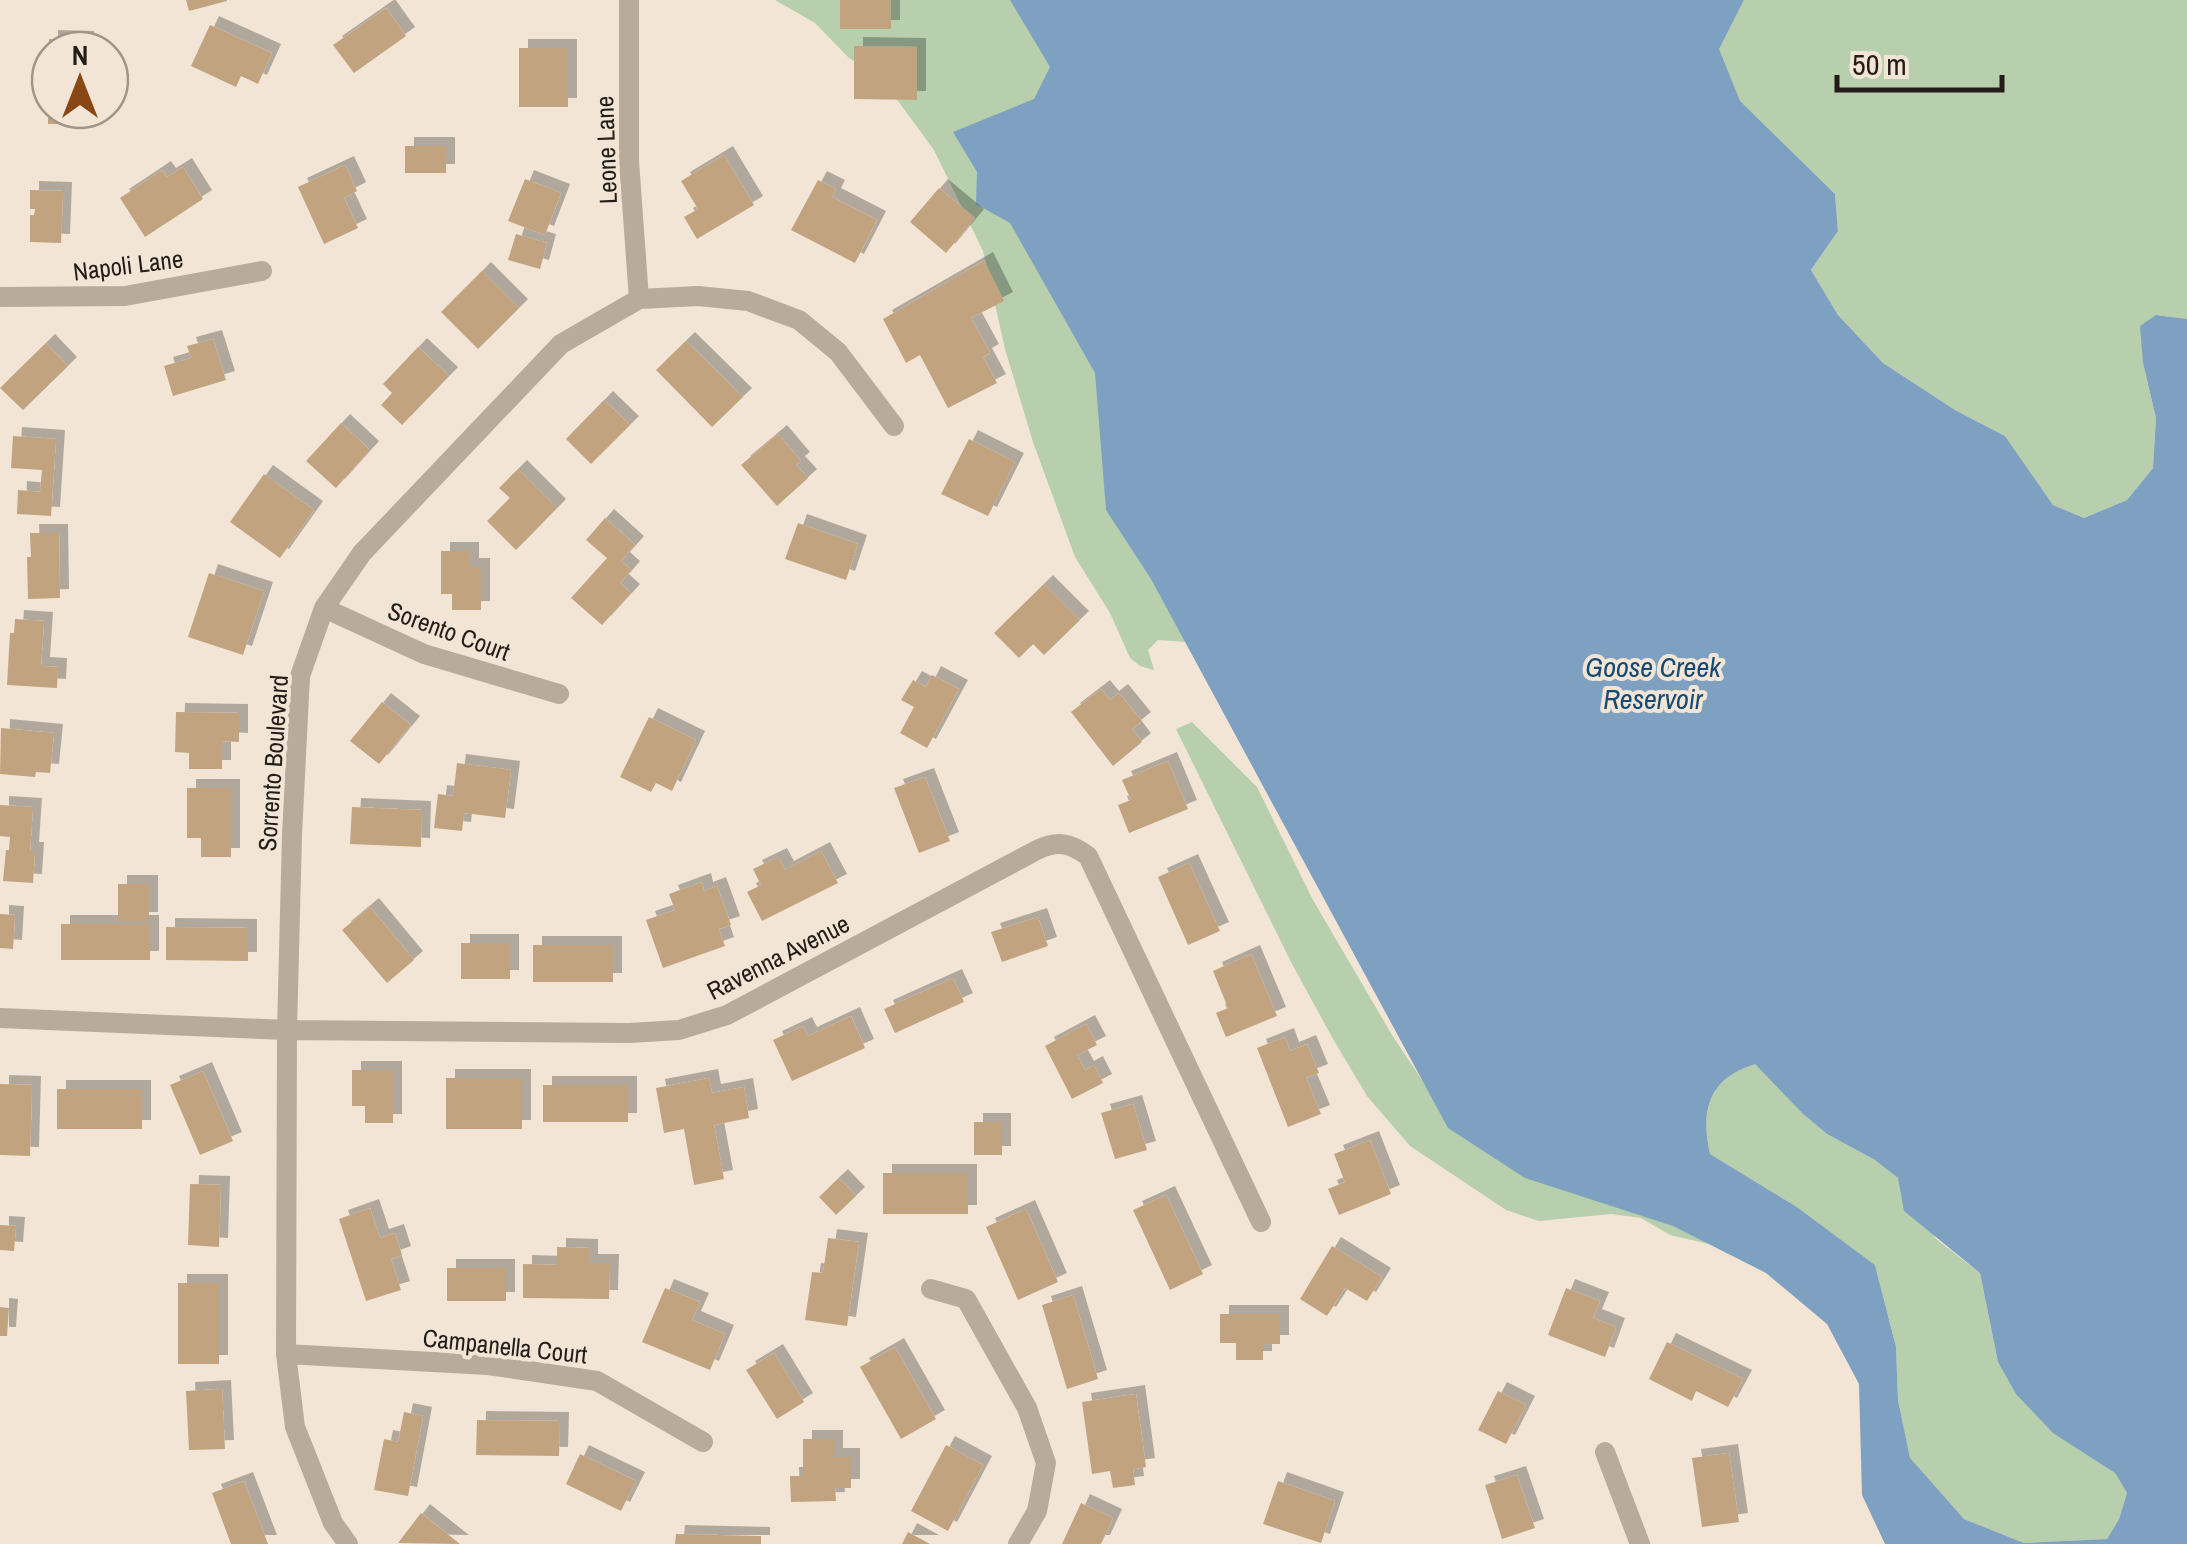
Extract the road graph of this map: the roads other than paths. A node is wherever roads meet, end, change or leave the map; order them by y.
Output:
1 (629, 0) edge
2 (262, 271) dead end
3 (0, 297) edge
4 (640, 299) junction
5 (894, 426) dead end
6 (324, 608) junction
7 (559, 694) dead end
8 (0, 1018) edge
9 (287, 1030) junction
10 (1261, 1222) dead end
11 (932, 1289) dead end
12 (286, 1354) junction
13 (703, 1442) dead end
14 (1605, 1452) dead end
15 (348, 1544) edge
16 (1018, 1544) edge
17 (1640, 1544) edge

1 - 4 street, Leone Lane
2 - 3 street, Napoli Lane
4 - 5 street, Sorrento Boulevard
4 - 6 street, Sorrento Boulevard
6 - 7 street, Sorento Court
6 - 9 street, Sorrento Boulevard
8 - 9 street, Ravenna Avenue
9 - 10 street, Ravenna Avenue
9 - 12 street, Sorrento Boulevard
11 - 16 street
12 - 13 street, Campanella Court
12 - 15 street, Sorrento Boulevard
14 - 17 street

